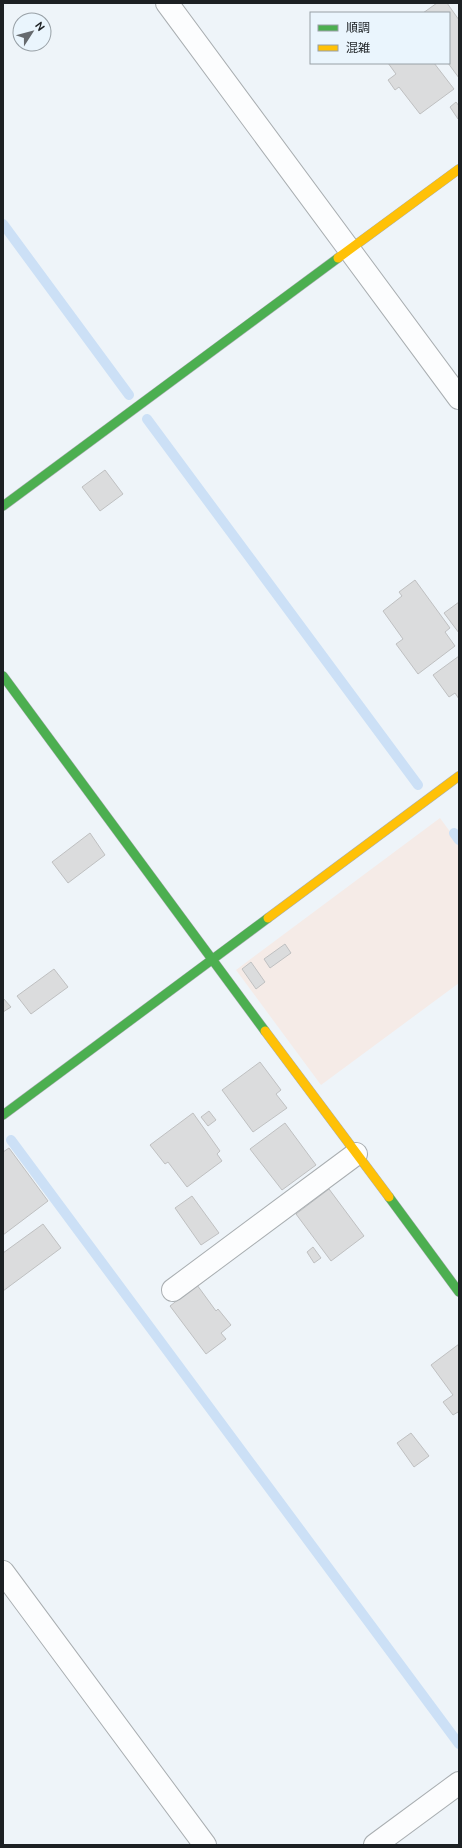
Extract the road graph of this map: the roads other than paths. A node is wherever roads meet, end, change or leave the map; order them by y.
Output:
1 (167, 3) edge
2 (459, 169) edge
3 (350, 250) junction
4 (459, 398) edge
5 (3, 506) edge
6 (3, 676) edge
7 (459, 776) edge
8 (213, 959) junction
9 (3, 1115) edge
10 (356, 1154) junction
11 (173, 1290) dead end
12 (459, 1292) edge
13 (3, 1572) edge
14 (459, 1783) edge
15 (205, 1845) edge
16 (375, 1845) edge

1 - 3 street
2 - 3 street
3 - 4 street
3 - 5 street
6 - 8 street
7 - 8 street
8 - 9 street
8 - 10 street
10 - 11 street
10 - 12 street
13 - 15 street
14 - 16 street

